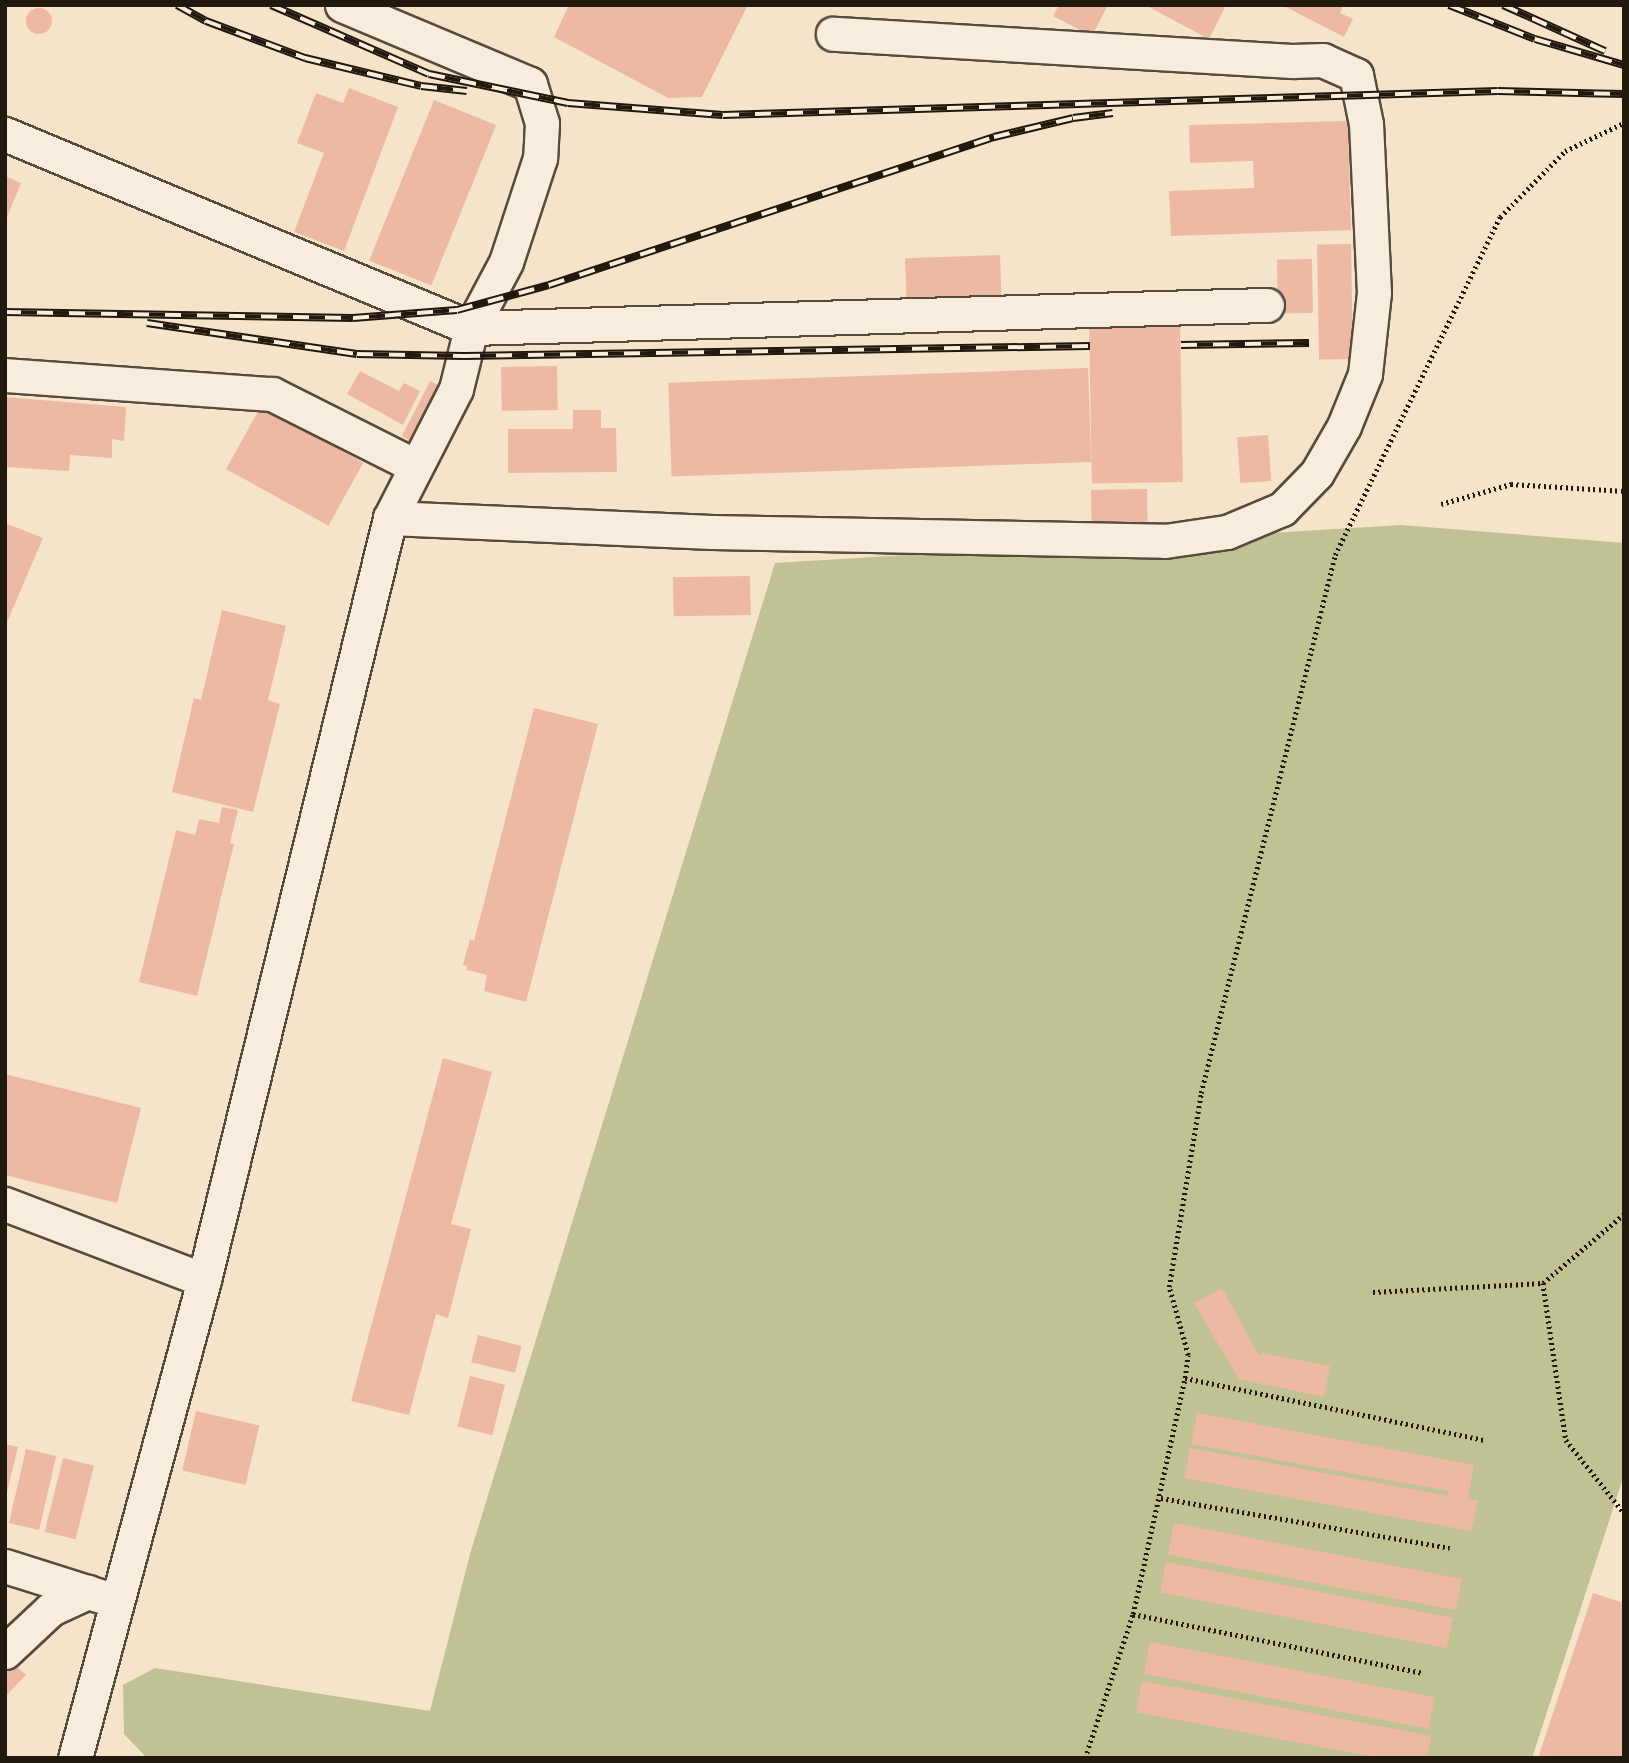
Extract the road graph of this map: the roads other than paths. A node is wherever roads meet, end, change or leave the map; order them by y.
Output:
1 (342, 5) edge
2 (833, 34) dead end
3 (5, 134) edge
4 (1267, 305) dead end
5 (471, 328) junction
6 (5, 375) edge
7 (415, 466) junction
8 (390, 518) junction
9 (5, 1204) edge
10 (204, 1280) junction
11 (5, 1566) edge
12 (102, 1597) junction
13 (5, 1653) edge
14 (75, 1758) edge

1 - 5 street
2 - 8 street
3 - 5 street
4 - 5 street
5 - 7 street
6 - 7 street
7 - 8 street
8 - 10 street
9 - 10 street
10 - 12 street
11 - 12 street
12 - 13 street
12 - 14 street

